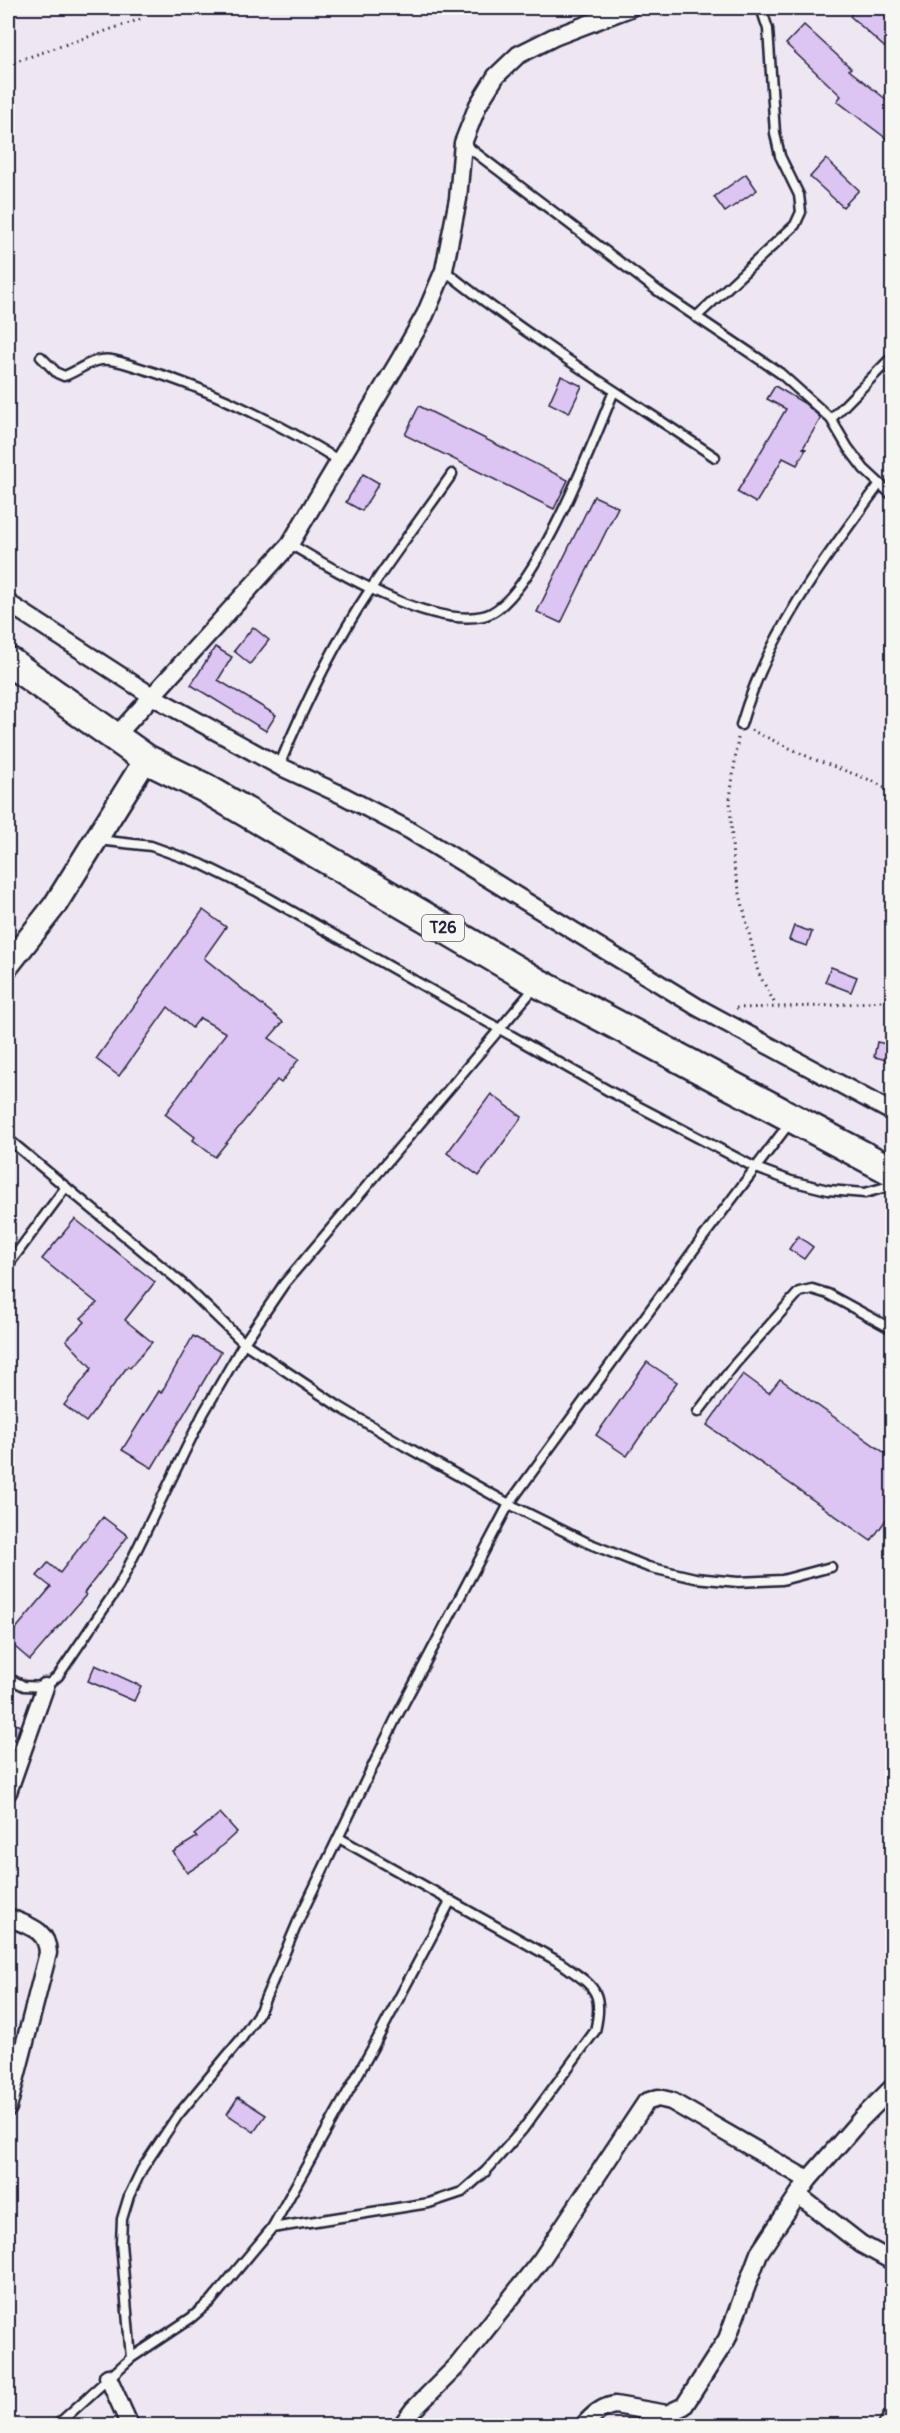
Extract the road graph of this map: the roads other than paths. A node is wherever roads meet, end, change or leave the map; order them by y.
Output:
1 (630, 8) edge
2 (761, 8) edge
3 (463, 143) junction
4 (444, 270) junction
5 (696, 317) junction
6 (41, 357) dead end
7 (892, 357) edge
8 (614, 391) junction
9 (831, 419) junction
10 (715, 457) dead end
11 (340, 462) junction
12 (452, 474) dead end
13 (879, 485) junction
14 (892, 495) edge
15 (290, 544) junction
16 (370, 590) junction
17 (8, 603) edge
18 (8, 661) edge
19 (152, 696) junction
20 (741, 725) road end
21 (115, 737) junction
22 (146, 759) junction
23 (279, 766) junction
24 (95, 840) junction
25 (8, 964) edge
26 (538, 983) junction
27 (500, 1028) junction
28 (892, 1112) edge
29 (794, 1119) junction
30 (8, 1139) edge
31 (756, 1168) junction
32 (892, 1171) edge
33 (892, 1182) edge
34 (66, 1187) junction
35 (8, 1265) edge
36 (892, 1329) edge
37 (244, 1343) junction
38 (698, 1412) dead end
39 (509, 1504) junction
40 (831, 1567) dead end
41 (8, 1678) edge
42 (45, 1687) junction
43 (8, 1792) edge
44 (339, 1838) junction
45 (450, 1902) junction
46 (8, 1917) edge
47 (892, 2088) edge
48 (8, 2108) edge
49 (808, 2180) junction
50 (798, 2195) junction
51 (272, 2228) junction
52 (892, 2261) edge
53 (131, 2358) junction
54 (108, 2377) junction
55 (892, 2417) edge
56 (56, 2426) edge
57 (130, 2426) edge
58 (401, 2426) edge
59 (583, 2426) edge
60 (887, 2426) edge

1 - 3 street
2 - 5 lane
3 - 4 street
3 - 5 lane
4 - 8 lane
4 - 11 street
5 - 9 lane
6 - 11 lane
7 - 9 lane
8 - 10 lane
8 - 16 lane
9 - 13 lane
11 - 15 street
12 - 16 lane
13 - 14 lane
13 - 20 lane
15 - 16 lane
15 - 19 street
16 - 23 lane
17 - 19 street
18 - 21 highway, T26
19 - 21 street
19 - 23 street
21 - 22 highway, T26
22 - 24 street
22 - 26 highway, T26
23 - 28 street
24 - 25 street
24 - 27 lane
26 - 27 lane
26 - 29 highway, T26
27 - 31 lane
27 - 37 lane
29 - 31 lane
29 - 32 highway, T26
30 - 34 lane
31 - 33 lane
31 - 39 lane
34 - 35 lane
34 - 37 lane
36 - 38 lane
37 - 39 lane
37 - 42 lane
39 - 40 lane
39 - 44 lane
41 - 42 lane
42 - 43 street
44 - 45 lane
44 - 53 lane
45 - 51 lane
45 - 51 lane
46 - 48 street
47 - 49 street
49 - 50 street
49 - 58 street
50 - 52 street
50 - 59 street
51 - 53 lane
53 - 54 lane
54 - 56 lane
54 - 57 street
55 - 60 street

